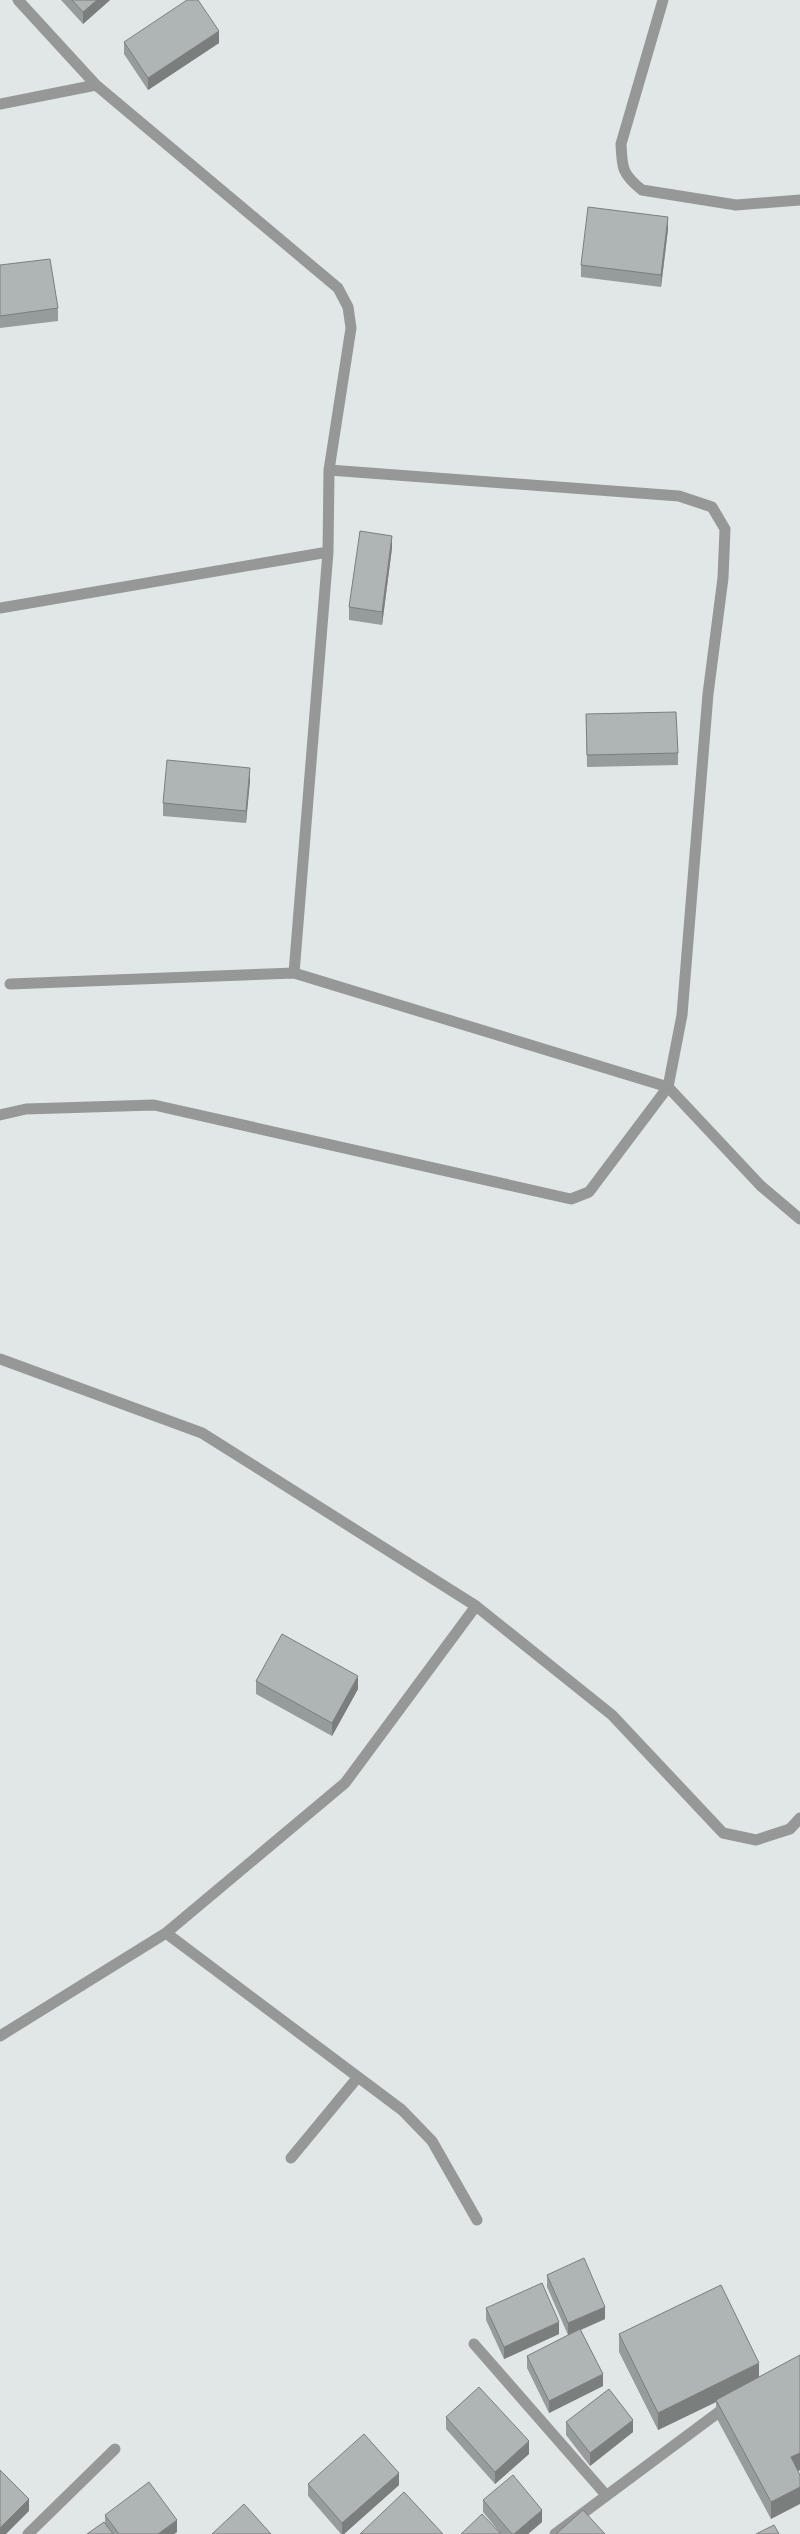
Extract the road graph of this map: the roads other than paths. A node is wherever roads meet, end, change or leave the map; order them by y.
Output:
1 (18, 0) edge
2 (663, 0) edge
3 (96, 85) junction
4 (0, 104) edge
5 (800, 200) edge
6 (329, 470) junction
7 (328, 552) junction
8 (0, 608) edge
9 (294, 974) junction
10 (10, 984) dead end
11 (668, 1087) junction
12 (0, 1115) edge
13 (800, 1219) edge
14 (0, 1359) edge
15 (476, 1606) junction
16 (800, 1818) edge
17 (166, 1933) junction
18 (0, 2036) edge
19 (358, 2077) junction
20 (291, 2158) dead end
21 (477, 2220) dead end
22 (474, 2344) dead end
23 (739, 2397) edge
24 (114, 2449) dead end
25 (606, 2494) junction
26 (28, 2534) edge
27 (555, 2534) edge

1 - 3 street
2 - 5 street
3 - 4 street
3 - 6 street
6 - 7 street
6 - 11 street
7 - 8 street
7 - 9 street
9 - 10 street
9 - 11 street
11 - 12 street
11 - 13 street
14 - 15 street
15 - 16 street
15 - 17 street
17 - 18 street
17 - 19 street
19 - 20 street
19 - 21 street
22 - 25 street
23 - 25 street
24 - 26 street
25 - 27 street

